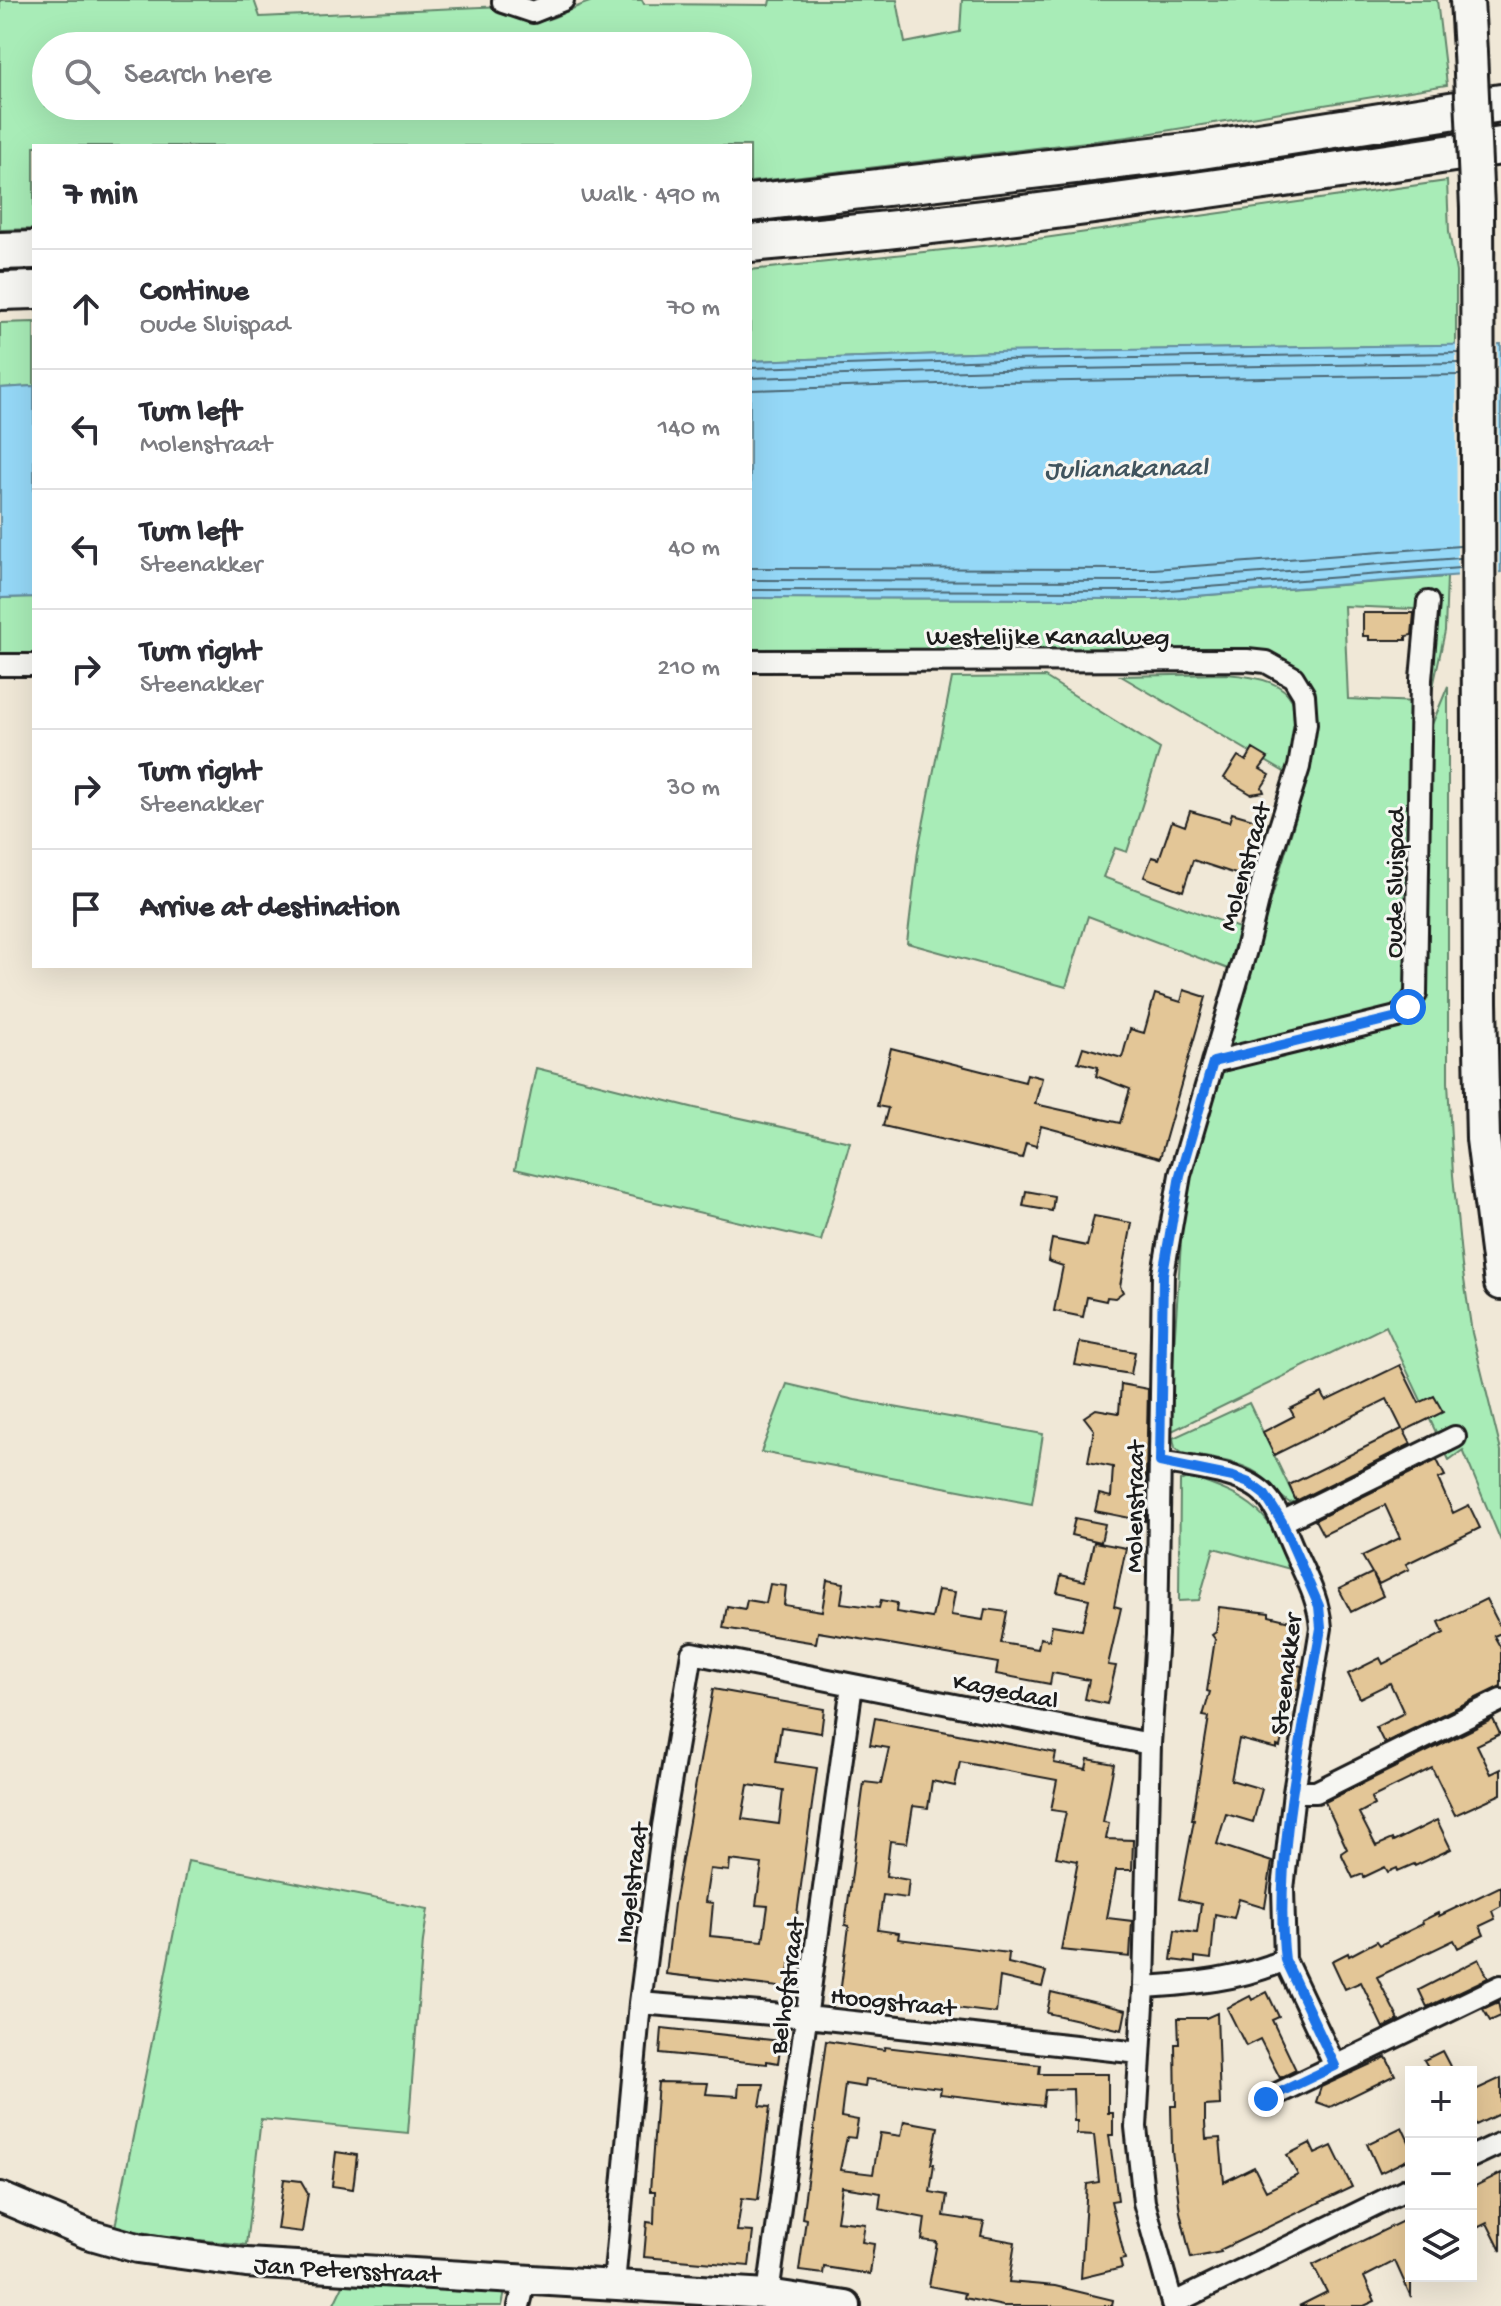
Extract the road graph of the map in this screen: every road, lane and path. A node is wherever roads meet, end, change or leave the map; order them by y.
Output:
1 (563, 0) edge
2 (1467, 0) edge
3 (503, 2) dead end
4 (1501, 103) edge
5 (1501, 146) edge
6 (752, 203) edge
7 (752, 243) edge
8 (32, 250) edge
9 (0, 251) edge
10 (32, 290) edge
11 (0, 291) edge
12 (1428, 602) dead end
13 (752, 661) edge
14 (0, 665) edge
15 (32, 665) edge
16 (1306, 724) joint
17 (1213, 1062) junction
18 (1501, 1283) edge
19 (1455, 1437) dead end
20 (1160, 1462) junction
21 (1282, 1522) junction
22 (852, 1685) junction
23 (1501, 1700) edge
24 (1150, 1744) junction
25 (1294, 1792) junction
26 (1285, 1960) junction
27 (1501, 1986) edge
28 (1144, 1987) junction
29 (640, 2003) junction
30 (807, 2017) junction
31 (1140, 2053) junction
32 (1335, 2066) junction
33 (1266, 2099) dead end
34 (1501, 2143) edge
35 (1477, 2154) edge
36 (1405, 2190) edge
37 (8, 2204) edge
38 (526, 2278) junction
39 (614, 2284) junction
40 (768, 2294) junction
41 (1173, 2305) edge
42 (519, 2306) edge
43 (846, 2306) edge

1 - 3 street
2 - 18 main road, bridge
4 - 6 highway
5 - 7 highway
8 - 9 highway
10 - 11 highway
12 - 17 street, Oude Sluispad
13 - 16 street, Westelijke Kanaalweg
14 - 15 street
16 - 17 street, Molenstraat
17 - 20 street, Molenstraat
19 - 21 street
20 - 21 street, Steenakker
20 - 24 street, Molenstraat
21 - 25 street, Steenakker
22 - 24 street, Kagedaal
22 - 29 street, Ingelstraat
22 - 30 street, Belhofstraat
23 - 25 street
24 - 28 street, Molenstraat
25 - 26 street, Steenakker
26 - 28 street
26 - 32 street, Steenakker
27 - 32 street
28 - 31 street, Molenstraat
29 - 30 street, Hoogstraat
29 - 39 street, Ingelstraat
30 - 31 street, Hoogstraat
30 - 40 street, Belhofstraat
31 - 41 street, Molenstraat
32 - 33 street
34 - 35 street
36 - 41 street
37 - 38 street, Jan Petersstraat
38 - 39 street, Jan Petersstraat
38 - 42 street
39 - 40 street, Jan Petersstraat
40 - 43 street, Jan Petersstraat

